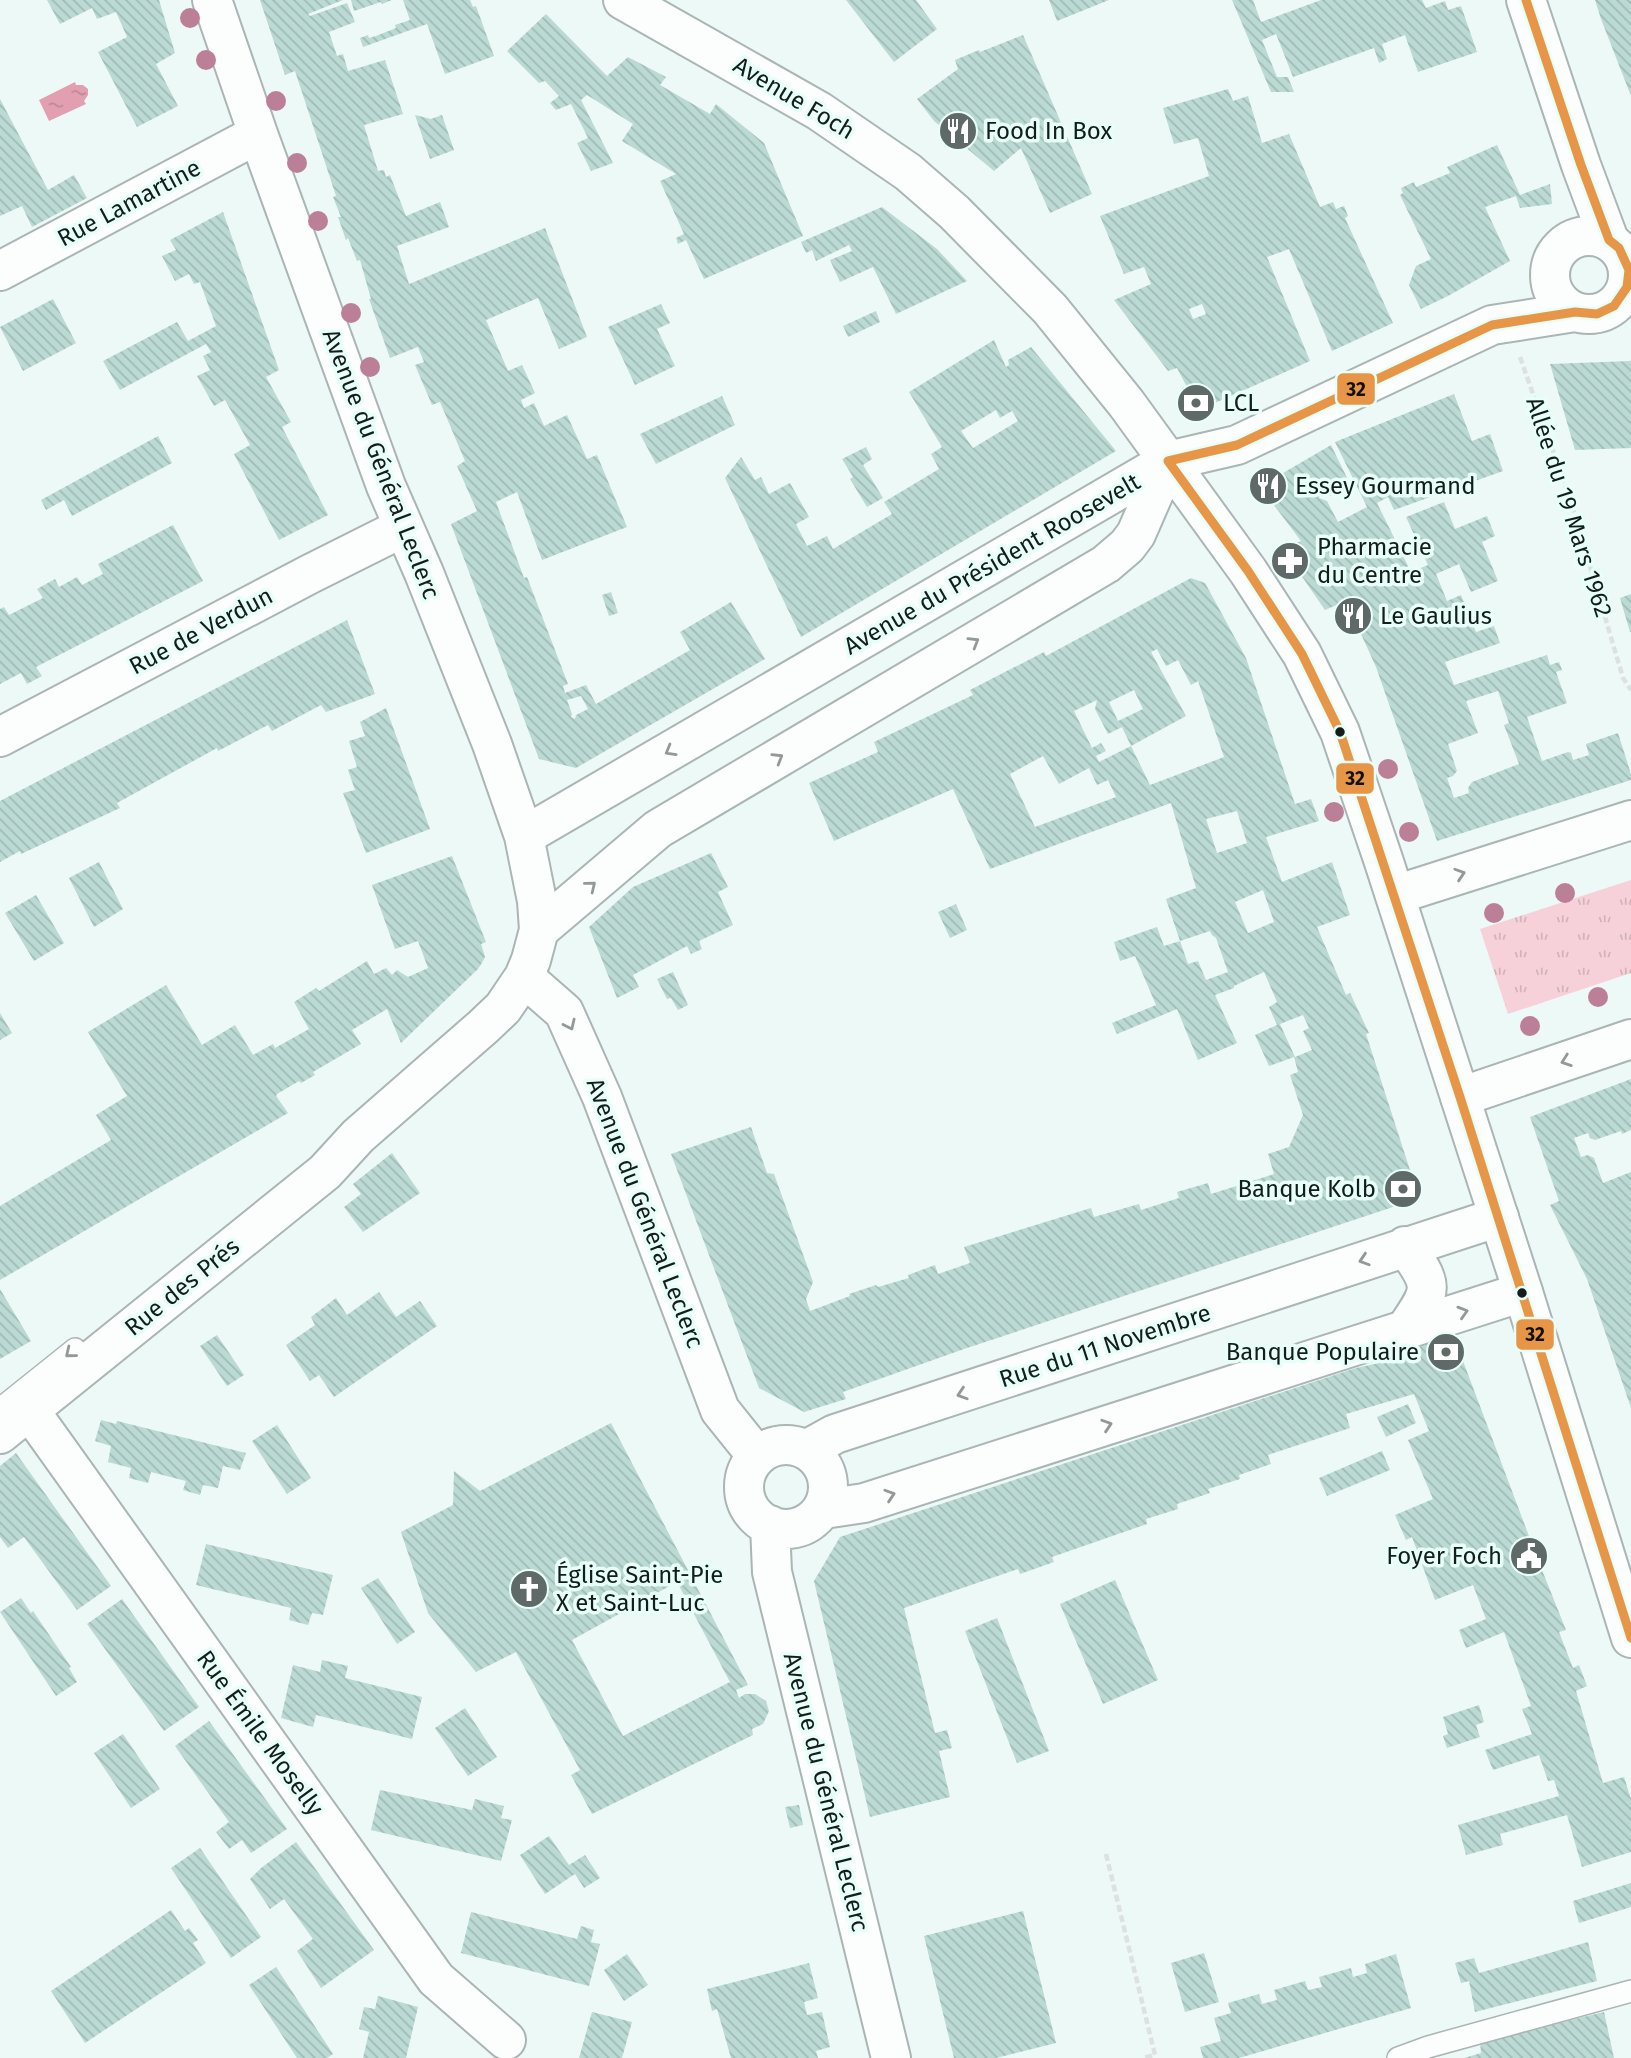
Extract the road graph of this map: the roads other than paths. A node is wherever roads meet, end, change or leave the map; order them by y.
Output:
1 (212, 0) edge
2 (623, 0) edge
3 (1525, 0) edge
4 (258, 134) junction
5 (1581, 165) junction
6 (1609, 240) junction
7 (1560, 251) junction
8 (0, 271) edge
9 (1629, 288) edge
10 (1575, 312) junction
11 (1500, 324) junction
12 (1168, 461) junction
13 (402, 528) junction
14 (0, 737) edge
15 (1631, 820) edge
16 (524, 836) junction
17 (1395, 895) junction
18 (539, 930) junction
19 (524, 977) junction
20 (1631, 1039) edge
21 (1460, 1097) junction
22 (1499, 1217) junction
23 (1405, 1246) junction
24 (1523, 1292) junction
25 (1405, 1329) junction
26 (15, 1410) edge
27 (0, 1434) edge
28 (806, 1450) junction
29 (757, 1456) junction
30 (824, 1509) junction
31 (770, 1525) junction
32 (1631, 1638) edge
33 (1631, 1991) edge
34 (506, 2040) dead end
35 (891, 2058) edge
36 (1398, 2058) edge

1 - 4 street, Avenue du Général Leclerc
2 - 12 street, Avenue Foch
3 - 5 street
4 - 8 street, Rue Lamartine
4 - 13 street, Avenue du Général Leclerc
5 - 6 street
5 - 7 street
6 - 7 street
6 - 9 street
7 - 10 street
7 - 11 street
9 - 10 street
10 - 11 street
11 - 12 street
12 -> 16 street, Avenue du Président Roosevelt
12 - 17 street
18 -> 12 street, Avenue du Président Roosevelt
13 - 14 street, Rue de Verdun
13 - 16 street, Avenue du Général Leclerc
17 -> 15 street
16 - 18 street, Avenue du Général Leclerc
17 - 21 street
18 - 19 street, Rue des Prés
19 - 26 street, Rue des Prés
19 -> 29 street, Avenue du Général Leclerc
20 -> 21 street
21 - 22 street
22 - 23 street, Rue du 11 Novembre
22 - 24 street
23 - 25 street
23 -> 28 street, Rue du 11 Novembre
25 -> 24 street
24 - 32 street
30 -> 25 street
26 - 27 street, Rue des Prés
26 - 34 street, Rue Émile Moselly
28 - 29 street
28 - 30 street
29 - 31 street
30 - 31 street
31 - 35 street, Avenue du Général Leclerc
33 - 36 lane

